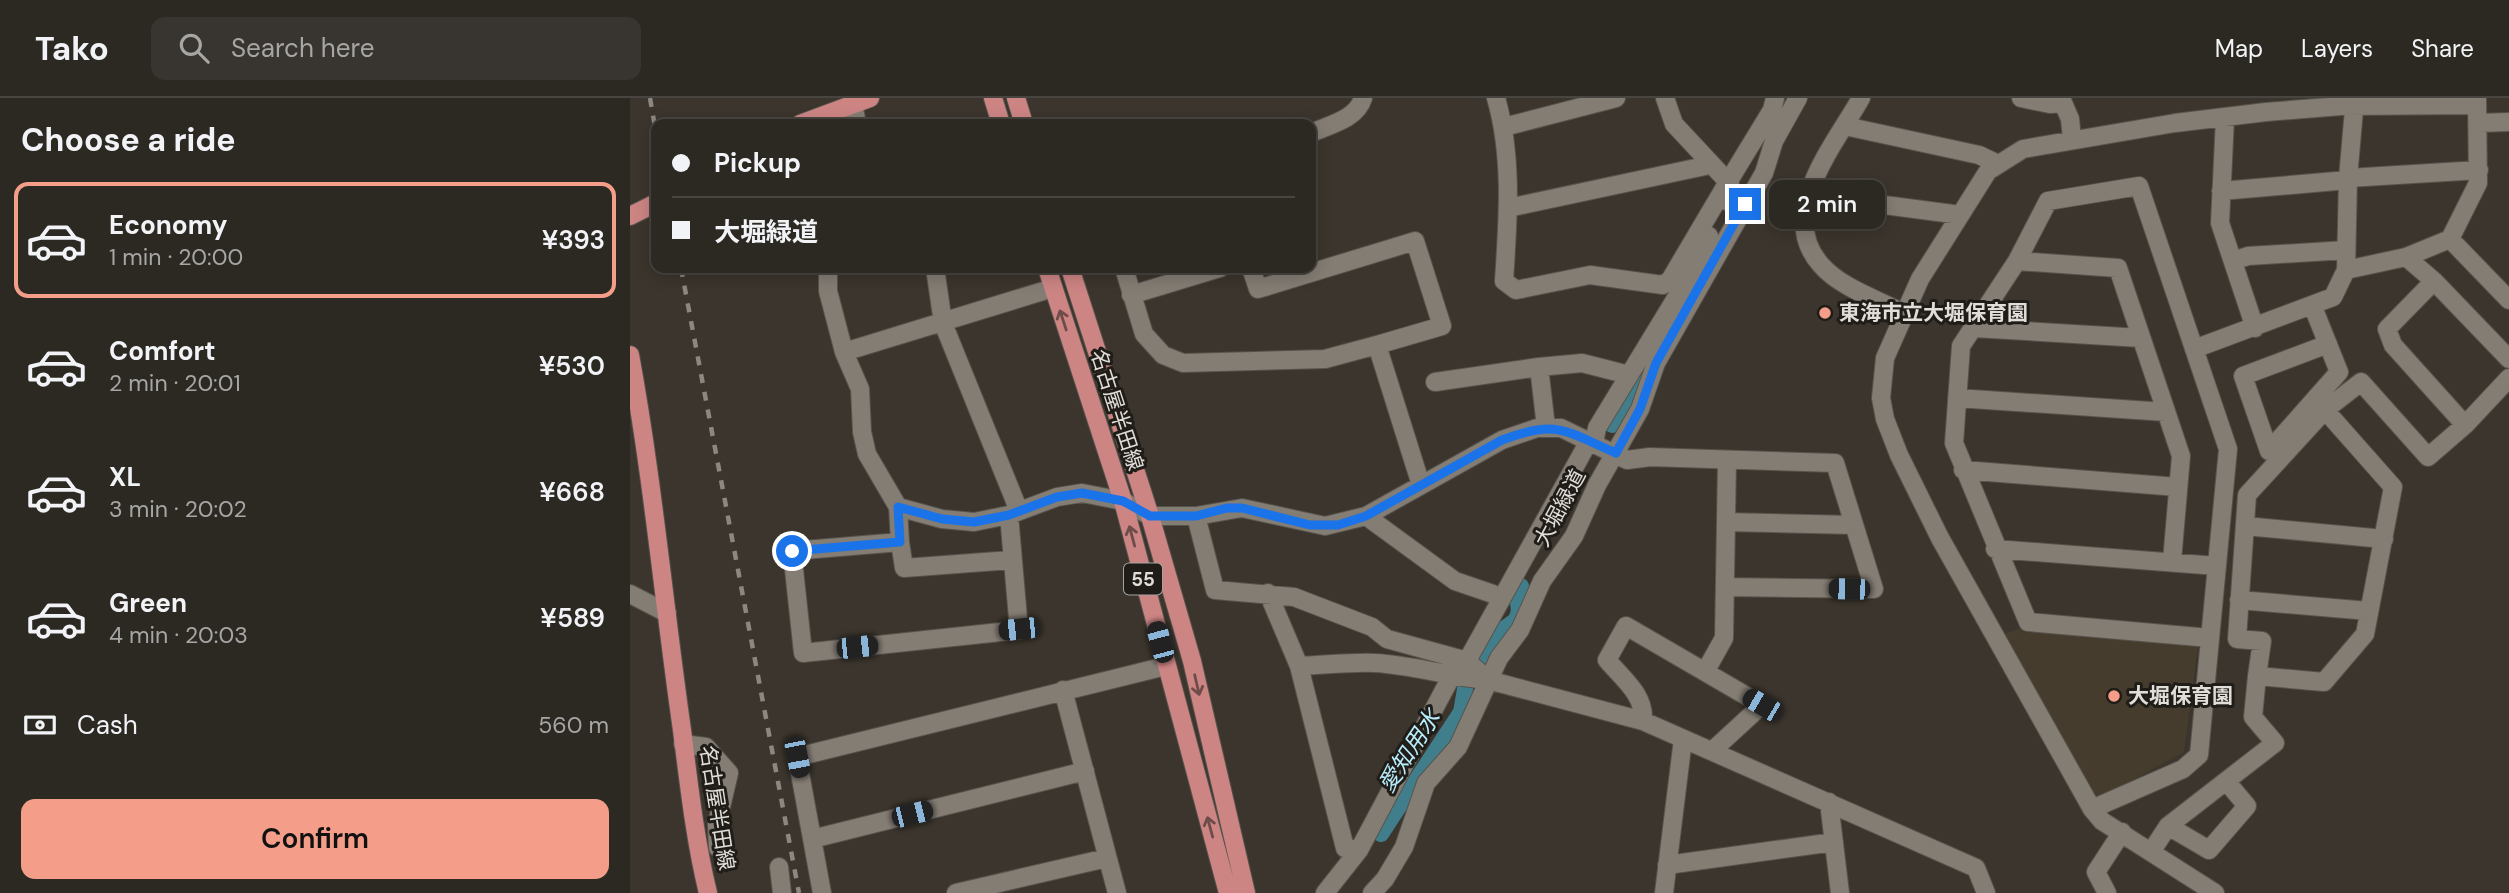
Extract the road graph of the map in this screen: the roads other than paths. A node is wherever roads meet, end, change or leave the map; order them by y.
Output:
1 (993, 98) edge
2 (1016, 98) edge
3 (1363, 98) edge
4 (1496, 98) edge
5 (1616, 98) edge
6 (1665, 98) edge
7 (1775, 98) edge
8 (1798, 98) edge
9 (1861, 98) edge
10 (2021, 98) edge
11 (859, 99) edge
12 (2062, 100) edge
13 (2355, 102) edge
14 (2478, 109) edge
15 (2225, 118) junction
16 (812, 119) edge
17 (857, 119) edge
18 (1000, 119) edge
19 (1022, 119) edge
20 (2509, 122) edge
21 (1845, 126) junction
22 (1504, 127) junction
23 (1316, 131) edge
24 (2072, 139) junction
25 (1709, 162) junction
26 (1998, 164) junction
27 (2479, 170) junction
28 (2348, 179) junction
29 (1726, 188) junction
30 (2221, 191) junction
31 (1808, 195) junction
32 (651, 206) edge
33 (1508, 208) junction
34 (630, 216) edge
35 (1958, 218) junction
36 (2449, 239) junction
37 (2346, 250) junction
38 (2406, 257) junction
39 (2017, 261) junction
40 (2233, 261) junction
41 (2346, 270) junction
42 (1316, 271) edge
43 (828, 273) edge
44 (936, 273) edge
45 (1048, 273) edge
46 (1072, 273) edge
47 (1125, 273) edge
48 (1204, 273) edge
49 (1253, 273) edge
50 (1310, 273) edge
51 (2434, 281) junction
52 (1053, 288) junction
53 (1131, 295) junction
54 (2509, 300) edge
55 (2314, 307) junction
56 (1905, 314) junction
57 (943, 323) junction
58 (1974, 328) junction
59 (2255, 328) junction
60 (2141, 338) junction
61 (2328, 344) junction
62 (1377, 345) junction
63 (2194, 349) junction
64 (844, 352) junction
65 (630, 355) edge
66 (2509, 359) edge
67 (1539, 367) junction
68 (1629, 375) junction
69 (2509, 377) edge
70 (1435, 382) dead end
71 (1957, 398) junction
72 (2325, 410) junction
73 (2166, 412) junction
74 (2465, 425) junction
75 (1546, 427) junction
76 (1591, 442) junction
77 (1616, 453) junction
78 (1727, 461) junction
79 (1963, 470) junction
80 (1421, 485) junction
81 (2178, 487) junction
82 (1123, 501) junction
83 (898, 507) junction
84 (1014, 513) junction
85 (1150, 516) junction
86 (1196, 516) junction
87 (1366, 516) junction
88 (1726, 522) junction
89 (1854, 525) junction
90 (2245, 526) junction
91 (2384, 539) junction
92 (900, 542) junction
93 (1995, 548) junction
94 (1011, 560) junction
95 (2172, 561) junction
96 (2217, 566) junction
97 (1725, 587) junction
98 (1268, 593) junction
99 (630, 594) edge
100 (1493, 594) dead end
101 (2239, 600) junction
102 (2369, 611) junction
103 (667, 614) junction
104 (2210, 638) junction
105 (1467, 662) junction
106 (1166, 666) junction
107 (1298, 666) junction
108 (1705, 672) junction
109 (2257, 676) junction
110 (1451, 677) junction
111 (1488, 680) junction
112 (1063, 690) junction
113 (1643, 721) junction
114 (1683, 739) junction
115 (684, 744) junction
116 (1712, 751) junction
117 (1085, 771) junction
118 (2227, 780) junction
119 (1829, 802) junction
120 (2092, 809) junction
121 (2168, 826) junction
122 (2122, 832) junction
123 (812, 839) junction
124 (1834, 842) junction
125 (719, 848) dead end
126 (1359, 850) junction
127 (2151, 852) junction
128 (1107, 858) junction
129 (1667, 865) junction
130 (779, 867) dead end
131 (2188, 887) edge
132 (708, 893) edge
133 (782, 893) edge
134 (822, 893) edge
135 (956, 893) edge
136 (1117, 893) edge
137 (1228, 893) edge
138 (1246, 893) edge
139 (1325, 893) edge
140 (1372, 893) edge
141 (1664, 893) edge
142 (1840, 893) edge
143 (1986, 893) edge
144 (2107, 893) edge
145 (2215, 893) edge

1 - 18 main road
2 - 19 main road
3 - 23 street
4 - 22 street
5 - 22 street
6 - 25 street
7 - 29 street
8 - 77 street, 大堀緑道
9 - 21 street
10 - 12 street
11 - 16 main road
11 - 17 street
12 - 24 street
13 - 14 street
13 - 15 street
13 - 28 street
14 - 20 street
14 - 27 street
15 - 24 street
15 - 30 street
21 - 26 street
21 - 31 street
22 - 33 street
24 - 26 street
25 - 29 street
25 - 33 street
26 - 35 street
27 - 28 street
27 - 36 street
28 - 30 street
28 - 37 street
29 - 33 street
29 - 68 street
30 - 40 street
31 - 35 street
31 - 56 street
32 - 34 main road
35 - 56 street
36 - 38 street
36 - 54 street
37 - 40 street
37 - 41 street
38 - 41 street
38 - 51 street
39 - 58 street
39 - 60 street
39 - 63 street
40 - 59 street
41 - 55 street
42 - 62 street
43 - 64 street
44 - 57 street
45 - 52 main road, 名古屋半田線 / 55
46 - 85 main road, 名古屋半田線 / 55
47 - 53 street
48 - 53 street
49 - 50 street
51 - 66 street
51 - 74 street
52 - 57 street
82 -> 52 main road, 名古屋半田線 / 55
53 - 62 street
55 - 59 street
55 - 61 street
56 - 120 street
57 - 64 street
57 - 84 street
58 - 60 street
58 - 71 street
59 - 63 street
60 - 73 street
61 - 61 street
62 - 80 street
63 - 96 street
64 - 83 street
65 - 103 main road, 名古屋半田線
67 - 68 street
67 - 70 street
67 - 75 street
68 - 76 street
69 - 74 street
71 - 73 street
71 - 79 street
72 - 74 street
72 - 90 street
72 - 91 street
73 - 81 street
75 - 76 street
75 - 80 street
76 - 77 street
76 - 105 street
77 - 78 street
77 - 111 street, 大堀緑道
78 - 88 street
78 - 89 street
79 - 81 street
79 - 93 street
80 - 87 street
81 - 95 street
82 - 84 street
82 - 85 street
106 -> 82 main road, 名古屋半田線 / 55
83 - 84 street
83 - 92 street
84 - 94 street
85 - 86 street
85 -> 138 main road, 名古屋半田線 / 55
86 - 87 street
86 - 98 street
87 - 100 street
88 - 89 street
88 - 97 street
89 - 97 street
90 - 91 street
90 - 101 street
91 - 102 street
92 - 94 street
92 - 94 street
93 - 95 street
93 - 104 street
95 - 96 street
96 - 104 street
97 - 108 street
98 - 105 street
98 - 107 street
99 - 103 street
101 - 102 street
101 - 109 street
102 - 109 street
103 - 115 main road, 名古屋半田線
104 - 120 street
105 - 111 street
106 - 112 street
137 -> 106 main road, 名古屋半田線 / 55
107 - 110 street
107 - 126 street
108 - 113 street
108 - 116 street
109 - 118 street
110 - 111 street
110 - 126 street
111 - 113 street
111 - 140 street, 大堀緑道
112 - 117 street
112 - 123 street
113 - 114 street
114 - 116 street
114 - 129 street
115 - 125 street
115 - 132 main road, 名古屋半田線
116 - 119 street
117 - 123 street
117 - 128 street
118 - 121 street
118 - 121 street
119 - 124 street
119 - 143 street
120 - 122 street
121 - 127 street
122 - 127 street
122 - 144 street
123 - 134 street
124 - 129 street
124 - 142 street
126 - 139 street
127 - 131 street
128 - 135 street
128 - 136 street
129 - 141 street
130 - 133 street
131 - 145 street

